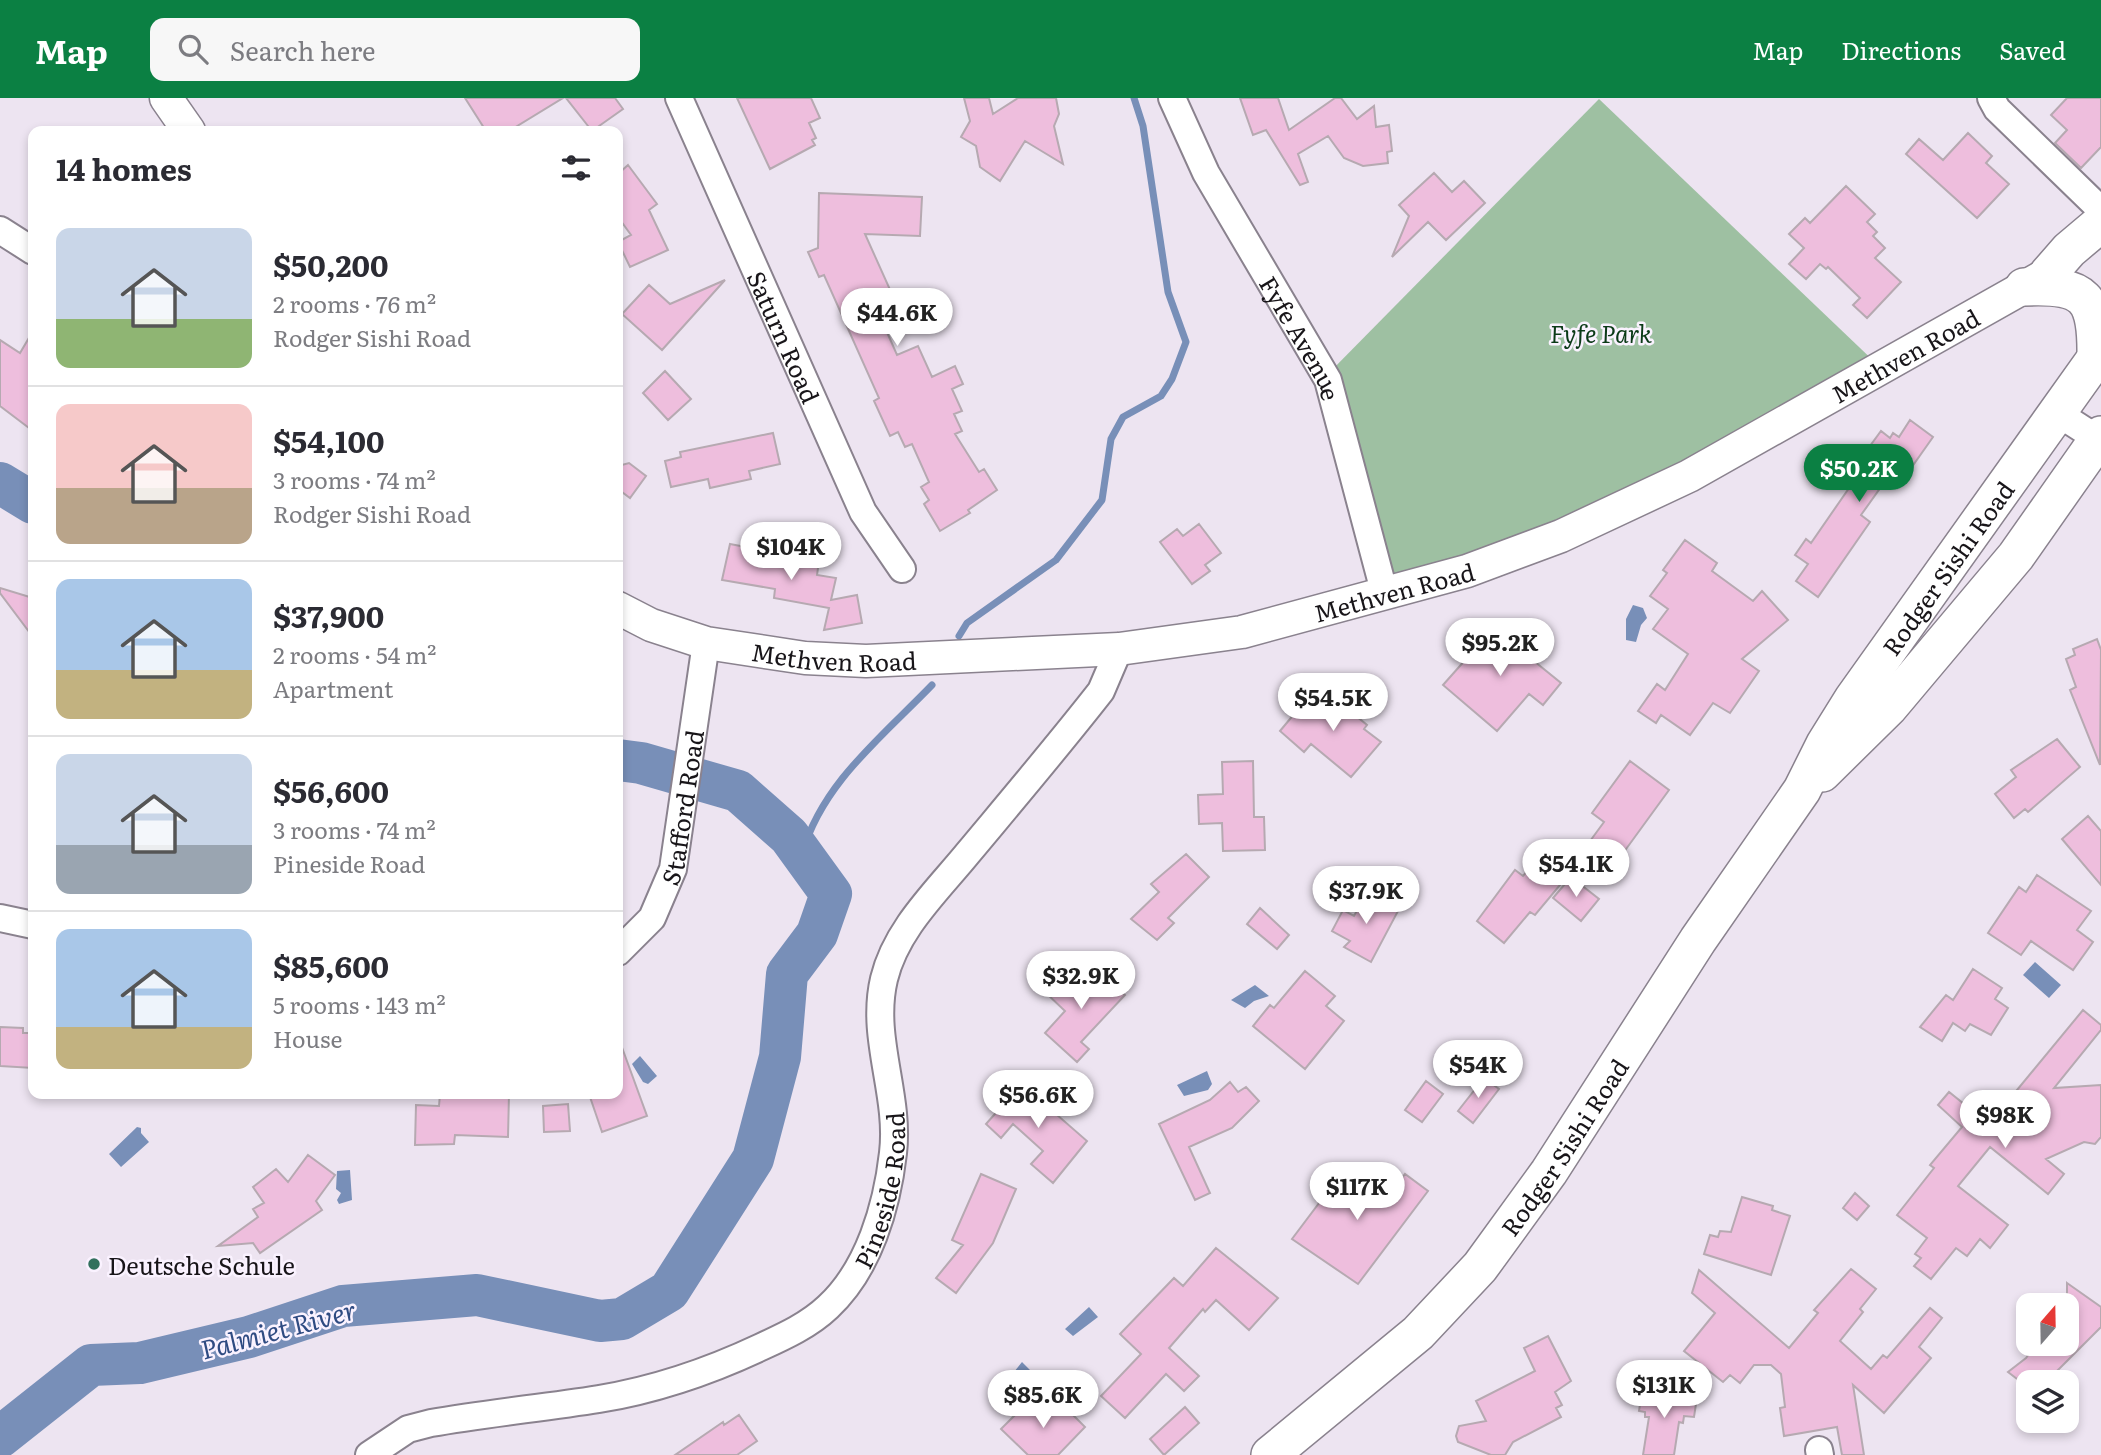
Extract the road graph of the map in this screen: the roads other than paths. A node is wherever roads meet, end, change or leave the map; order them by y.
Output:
1 (166, 98) edge
2 (679, 98) edge
3 (1172, 98) edge
4 (1991, 98) edge
5 (186, 126) edge
6 (2101, 210) edge
7 (2101, 223) edge
8 (0, 230) edge
9 (2101, 245) edge
10 (28, 248) edge
11 (2036, 281) junction
12 (2098, 355) edge
13 (2059, 414) junction
14 (2100, 438) edge
15 (902, 569) dead end
16 (1385, 595) junction
17 (623, 611) edge
18 (706, 643) junction
19 (1119, 649) junction
20 (1802, 790) junction
21 (0, 918) edge
22 (28, 924) edge
23 (623, 947) edge
24 (369, 1455) edge
25 (1270, 1455) edge

1 - 5 street
2 - 15 street, Saturn Road
3 - 16 street, Fyfe Avenue
4 - 6 street
7 - 11 main road
8 - 10 street
9 - 11 street, Methven Road
11 - 12 main road
11 - 16 street, Methven Road
12 - 13 main road, Rodger Sishi Road
13 - 14 street
13 - 20 main road, Rodger Sishi Road
14 - 20 main road, Rodger Sishi Road
16 - 19 street, Methven Road
17 - 18 street, Methven Road
18 - 19 street, Methven Road
18 - 23 street, Stafford Road
19 - 24 street, Pineside Road
20 - 25 main road, Rodger Sishi Road
21 - 22 street

